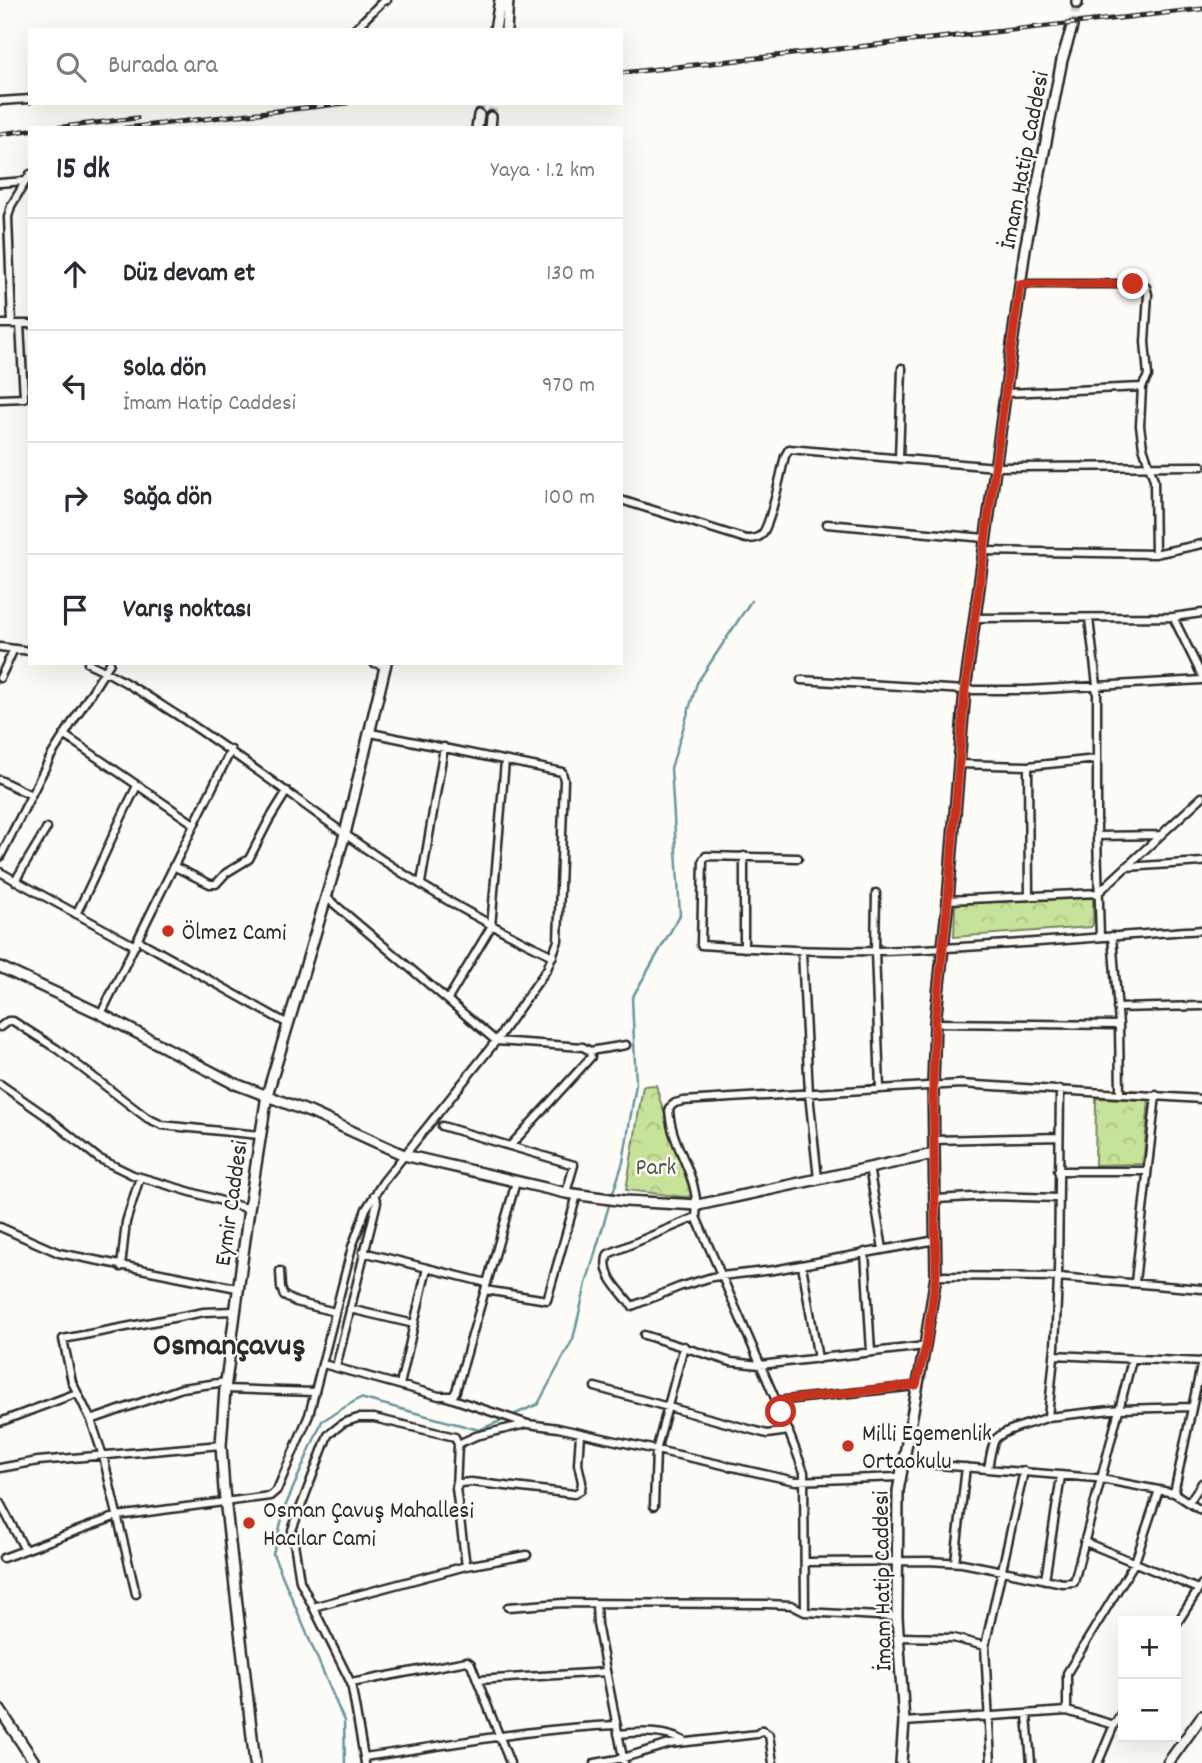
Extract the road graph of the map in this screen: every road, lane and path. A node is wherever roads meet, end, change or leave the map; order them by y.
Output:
1 (387, 0) edge
2 (500, 0) edge
3 (508, 0) edge
4 (1072, 27) tunnel mouth
5 (356, 28) edge
6 (495, 28) edge
7 (506, 28) edge
8 (28, 99) edge
9 (0, 101) edge
10 (480, 115) tunnel mouth
11 (491, 117) tunnel mouth
12 (477, 126) edge
13 (490, 126) edge
14 (28, 177) edge
15 (25, 181) junction
16 (0, 183) edge
17 (1020, 284) junction
18 (0, 324) edge
19 (16, 324) junction
20 (28, 324) edge
21 (902, 368) dead end
22 (1142, 387) junction
23 (1006, 393) junction
24 (0, 399) edge
25 (899, 459) junction
26 (1150, 466) junction
27 (1202, 466) edge
28 (996, 467) junction
29 (623, 501) edge
30 (827, 524) dead end
31 (985, 538) junction
32 (1202, 544) edge
33 (983, 551) junction
34 (1155, 554) junction
35 (1202, 613) edge
36 (1173, 617) junction
37 (974, 618) junction
38 (1089, 619) junction
39 (0, 647) edge
40 (14, 649) junction
41 (28, 651) edge
42 (92, 665) edge
43 (109, 665) edge
44 (386, 665) edge
45 (105, 671) junction
46 (0, 678) edge
47 (1202, 678) edge
48 (801, 680) dead end
49 (1097, 685) junction
50 (965, 690) junction
51 (371, 733) junction
52 (64, 735) junction
53 (444, 747) junction
54 (231, 750) junction
55 (1097, 759) junction
56 (505, 761) junction
57 (958, 764) junction
58 (1028, 765) junction
59 (0, 780) edge
60 (138, 786) junction
61 (287, 791) junction
62 (32, 795) junction
63 (1202, 797) edge
64 (194, 824) junction
65 (47, 828) dead end
66 (345, 834) junction
67 (1161, 835) junction
68 (1097, 836) junction
69 (744, 856) junction
70 (0, 857) edge
71 (798, 858) dead end
72 (1202, 862) edge
73 (173, 866) junction
74 (1126, 867) junction
75 (0, 872) edge
76 (15, 881) junction
77 (421, 883) junction
78 (876, 893) dead end
79 (1098, 893) junction
80 (1029, 896) junction
81 (326, 897) junction
82 (948, 900) junction
83 (76, 914) junction
84 (491, 927) junction
85 (1202, 930) edge
86 (1112, 936) junction
87 (1101, 937) junction
88 (136, 943) junction
89 (744, 948) junction
90 (942, 949) junction
91 (802, 951) junction
92 (875, 951) junction
93 (553, 956) junction
94 (0, 967) edge
95 (448, 999) junction
96 (1202, 1006) edge
97 (1117, 1008) junction
98 (101, 1014) junction
99 (935, 1023) junction
100 (288, 1024) junction
101 (1119, 1025) junction
102 (0, 1027) edge
103 (496, 1041) junction
104 (626, 1045) dead end
105 (590, 1051) junction
106 (0, 1084) edge
107 (933, 1084) junction
108 (880, 1089) junction
109 (1060, 1089) junction
110 (1120, 1093) junction
111 (809, 1094) junction
112 (267, 1095) junction
113 (1156, 1095) junction
114 (1202, 1099) edge
115 (442, 1126) dead end
116 (259, 1135) junction
117 (1059, 1137) junction
118 (934, 1140) junction
119 (511, 1145) junction
120 (934, 1154) junction
121 (404, 1155) junction
122 (869, 1167) junction
123 (1058, 1171) junction
124 (1147, 1171) junction
125 (140, 1177) junction
126 (818, 1179) junction
127 (516, 1182) junction
128 (566, 1193) junction
129 (374, 1195) junction
130 (577, 1195) junction
131 (1058, 1198) junction
132 (936, 1199) junction
133 (698, 1205) junction
134 (249, 1209) junction
135 (696, 1217) junction
136 (0, 1227) edge
137 (936, 1240) junction
138 (883, 1249) junction
139 (363, 1252) junction
140 (865, 1252) junction
141 (802, 1265) junction
142 (121, 1267) junction
143 (427, 1268) junction
144 (280, 1271) dead end
145 (721, 1276) junction
146 (936, 1276) junction
147 (1058, 1277) junction
148 (1135, 1282) junction
149 (486, 1287) junction
150 (237, 1288) junction
151 (1202, 1289) edge
152 (350, 1309) junction
153 (234, 1311) junction
154 (335, 1312) junction
155 (414, 1324) junction
156 (644, 1335) dead end
157 (684, 1346) junction
158 (926, 1346) junction
159 (871, 1352) junction
160 (1054, 1355) junction
161 (818, 1359) junction
162 (1132, 1360) junction
163 (1202, 1361) edge
164 (323, 1364) junction
165 (760, 1365) junction
166 (336, 1367) junction
167 (225, 1385) junction
168 (400, 1385) junction
169 (916, 1385) junction
170 (595, 1387) dead end
171 (314, 1392) junction
172 (77, 1393) junction
173 (447, 1397) junction
174 (1194, 1399) junction
175 (1202, 1400) edge
176 (776, 1401) junction
177 (668, 1406) junction
178 (1192, 1407) junction
179 (1119, 1409) junction
180 (1048, 1417) junction
181 (91, 1420) junction
182 (0, 1422) edge
183 (528, 1424) junction
184 (789, 1431) junction
185 (580, 1434) junction
186 (458, 1444) junction
187 (221, 1445) junction
188 (656, 1451) junction
189 (103, 1456) junction
190 (902, 1462) junction
191 (967, 1467) junction
192 (0, 1468) edge
193 (988, 1468) junction
194 (1024, 1471) junction
195 (1062, 1476) junction
196 (898, 1477) junction
197 (1102, 1479) junction
198 (806, 1480) junction
199 (1202, 1483) edge
200 (456, 1488) junction
201 (1159, 1490) junction
202 (1174, 1493) junction
203 (1189, 1502) junction
204 (0, 1503) edge
205 (225, 1503) junction
206 (654, 1506) dead end
207 (1202, 1511) edge
208 (117, 1516) junction
209 (1085, 1542) junction
210 (25, 1550) junction
211 (527, 1555) dead end
212 (3, 1558) dead end
213 (898, 1561) junction
214 (805, 1562) junction
215 (955, 1562) junction
216 (1135, 1562) junction
217 (466, 1566) junction
218 (1003, 1570) junction
219 (1045, 1580) junction
220 (1200, 1587) edge
221 (135, 1594) dead end
222 (596, 1604) junction
223 (313, 1606) junction
224 (508, 1607) dead end
225 (805, 1612) junction
226 (897, 1617) junction
227 (1181, 1617) edge
228 (899, 1637) junction
229 (985, 1646) junction
230 (606, 1672) junction
231 (477, 1680) junction
232 (351, 1683) junction
233 (0, 1710) edge
234 (1067, 1711) junction
235 (1027, 1714) junction
236 (1202, 1716) edge
237 (988, 1717) junction
238 (1118, 1719) edge
239 (904, 1722) junction
240 (617, 1725) junction
241 (1114, 1726) junction
242 (618, 1734) junction
243 (500, 1737) junction
244 (684, 1741) junction
245 (365, 1760) edge
246 (623, 1761) edge
247 (35, 1763) edge
248 (255, 1763) edge
249 (510, 1763) edge
250 (595, 1763) edge
251 (773, 1763) edge
252 (901, 1763) edge
253 (991, 1763) edge
254 (1031, 1763) edge
255 (1098, 1763) edge
256 (1167, 1763) edge

1 - 5 street
2 - 6 street
3 - 7 street
4 - 17 street, İmam Hatip Caddesi
8 - 9 street
10 - 12 street
11 - 13 street
14 - 15 street
15 - 16 street
15 - 19 street
17 - 22 street
17 - 23 street, İmam Hatip Caddesi
18 - 19 street
19 - 20 street
19 - 24 street
21 - 25 street
22 - 23 street
22 - 26 street
23 - 28 street, İmam Hatip Caddesi
25 - 28 street
25 - 29 street
26 - 27 street
26 - 28 street
26 - 34 street
28 - 31 street, İmam Hatip Caddesi
30 - 31 street
31 - 33 street, İmam Hatip Caddesi
32 - 34 street
33 - 34 street
33 - 37 street, İmam Hatip Caddesi
35 - 36 street
36 - 38 street
36 - 47 street
37 - 38 street
37 - 50 street, İmam Hatip Caddesi
38 - 49 street
39 - 40 street
40 - 41 street
40 - 46 street
42 - 45 street
43 - 45 street
44 - 51 street, Eymir Caddesi
45 - 52 street
45 - 54 street
47 - 49 street
48 - 50 street
49 - 50 street
49 - 55 street
50 - 57 street, İmam Hatip Caddesi
51 - 53 street
51 - 66 street, Eymir Caddesi
52 - 60 street
52 - 62 street
53 - 56 street
53 - 77 street
54 - 61 street
54 - 64 street
55 - 58 street
55 - 68 street
56 - 84 street
56 - 93 street
57 - 58 street
57 - 82 street, İmam Hatip Caddesi
58 - 80 street
59 - 62 street
60 - 64 street
60 - 83 street
61 - 66 street
61 - 73 street
62 - 70 street
63 - 67 street
64 - 73 street
65 - 76 street
66 - 77 street
66 - 81 street, Eymir Caddesi
67 - 68 street
67 - 74 street
68 - 79 street
69 - 71 street
69 - 89 street
69 - 89 street
72 - 74 street
73 - 88 street
74 - 79 street
75 - 76 street
76 - 83 street
77 - 84 street
78 - 92 street
79 - 80 street
79 - 87 street
80 - 82 street
81 - 95 street
81 - 100 street, Eymir Caddesi
82 - 90 street, İmam Hatip Caddesi
83 - 88 street
84 - 93 street
84 - 95 street
85 - 86 street
86 - 87 street
86 - 97 street
87 - 90 street
88 - 98 street
88 - 100 street
89 - 91 street
90 - 92 street
90 - 99 street, İmam Hatip Caddesi
91 - 92 street
91 - 111 street
92 - 108 street
93 - 103 street
94 - 98 street
95 - 103 street
96 - 97 street
97 - 101 street
98 - 112 street
99 - 101 street
99 - 107 street, İmam Hatip Caddesi
100 - 112 street, Eymir Caddesi
101 - 110 street
102 - 116 street
103 - 105 street
103 - 121 street
104 - 105 street
105 - 119 street
106 - 125 street
107 - 108 street
107 - 109 street
107 - 118 street, İmam Hatip Caddesi
108 - 111 street
109 - 110 street
109 - 117 street
110 - 113 street
111 - 126 street
111 - 133 street
112 - 116 street, Eymir Caddesi
112 - 121 street
113 - 114 street
113 - 124 street
115 - 119 street
116 - 134 street, Eymir Caddesi
117 - 118 street
117 - 123 street
118 - 120 street, İmam Hatip Caddesi
119 - 128 street
120 - 122 street
120 - 132 street, İmam Hatip Caddesi
121 - 127 street
121 - 129 street
122 - 126 street
122 - 138 street
123 - 124 street
123 - 131 street
124 - 148 street
125 - 134 street
125 - 142 street
126 - 133 street
127 - 128 street
127 - 149 street
128 - 130 street
129 - 139 street
129 - 154 street
130 - 133 street
130 - 149 street
131 - 132 street
131 - 147 street
132 - 137 street, İmam Hatip Caddesi
133 - 135 street
134 - 150 street, Eymir Caddesi
135 - 145 street
135 - 145 street
136 - 142 street
137 - 138 street
137 - 146 street, İmam Hatip Caddesi
138 - 140 street
139 - 143 street
139 - 152 street
140 - 141 street
140 - 159 street
141 - 145 street
141 - 161 street
142 - 150 street
143 - 149 street
143 - 155 street
144 - 154 street
145 - 165 street
146 - 147 street
146 - 158 street, İmam Hatip Caddesi
147 - 148 street
147 - 160 street
148 - 151 street
149 - 173 street
150 - 153 street, Eymir Caddesi
152 - 155 street
152 - 166 street
153 - 167 street, Eymir Caddesi
153 - 172 street
154 - 164 street
155 - 168 street
156 - 157 street
157 - 165 street
157 - 177 street
158 - 159 street
158 - 169 street, İmam Hatip Caddesi
159 - 161 street
160 - 162 street
160 - 180 street
161 - 165 street
162 - 163 street
162 - 179 street
163 - 174 street
164 - 166 street
164 - 171 street
165 - 176 street
166 - 168 street
167 - 171 street
167 - 181 street
167 - 187 street, Eymir Caddesi
168 - 173 street
169 - 176 street
169 - 190 street, İmam Hatip Caddesi
170 - 177 street
171 - 205 street
172 - 181 street
172 - 182 street
173 - 183 street
174 - 175 street
174 - 178 street
176 - 184 street
177 - 184 street
177 - 188 street
178 - 179 street
178 - 202 street
179 - 180 street
179 - 197 street
180 - 193 street
181 - 189 street
183 - 185 street
183 - 186 street
184 - 198 street
185 - 188 street
185 - 200 street
186 - 200 street
186 - 223 street
187 - 189 street
187 - 205 street, Eymir Caddesi
188 - 198 street
188 - 206 street
189 - 192 street
189 - 208 street
190 - 191 street
190 - 196 street, İmam Hatip Caddesi
191 - 193 street
191 - 215 street
193 - 194 street
194 - 195 street
194 - 218 street
195 - 197 street
195 - 219 street
196 - 198 street
196 - 213 street, İmam Hatip Caddesi
197 - 201 street
197 - 209 street
198 - 214 street
199 - 203 street
200 - 217 street
201 - 202 street
201 - 216 street
202 - 203 street
203 - 207 street
204 - 210 street
205 - 208 street
205 - 248 street, Eymir Caddesi
208 - 210 street
208 - 221 street
209 - 216 street
209 - 219 street
210 - 212 street
211 - 217 street
213 - 214 street
213 - 215 street
213 - 226 street, İmam Hatip Caddesi
214 - 225 street
215 - 218 street
216 - 220 street
216 - 234 street
217 - 223 street
218 - 219 street
218 - 229 street
220 - 227 street
222 - 224 street
222 - 225 street
222 - 230 street
223 - 232 street
225 - 226 street
226 - 228 street, İmam Hatip Caddesi
228 - 229 street
228 - 239 street, İmam Hatip Caddesi
229 - 237 street
230 - 231 street
230 - 240 street
231 - 232 street
231 - 243 street
232 - 245 street
233 - 247 street
234 - 235 street
234 - 241 street
235 - 237 street
235 - 254 street
236 - 256 street
237 - 239 street
237 - 253 street
238 - 241 street
239 - 252 street, İmam Hatip Caddesi
240 - 242 street
240 - 243 street
241 - 255 street
242 - 244 street
242 - 246 street
243 - 245 street
243 - 249 street
244 - 246 street
244 - 251 street
246 - 250 street

